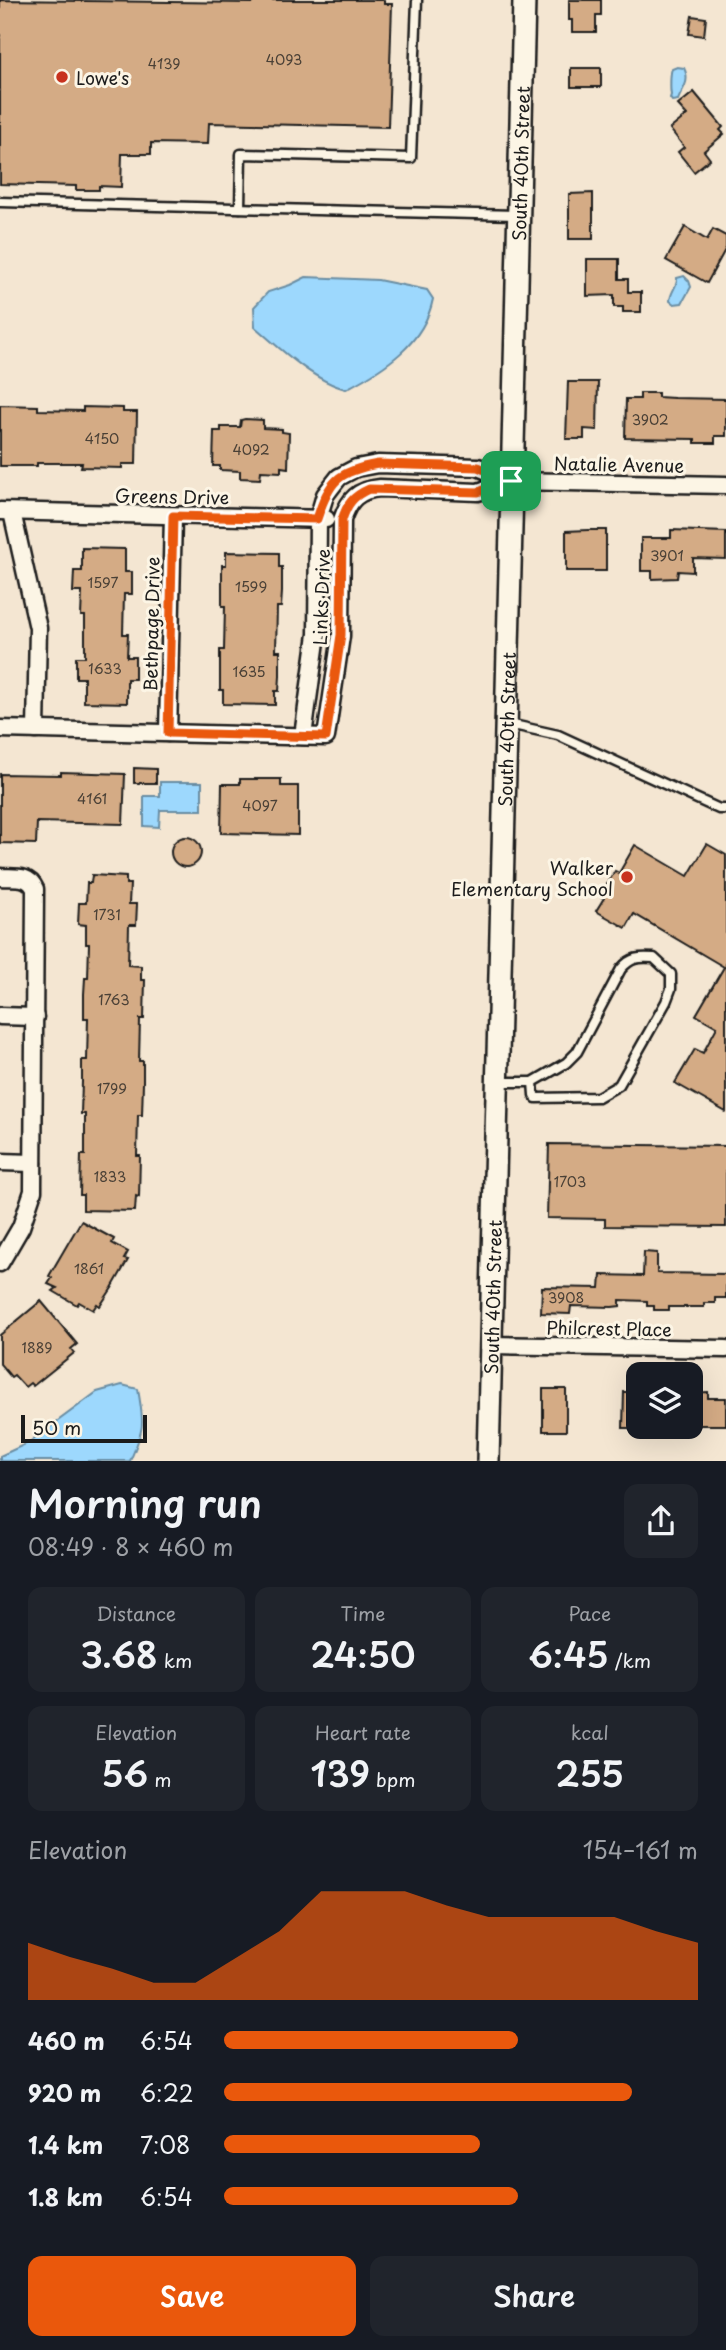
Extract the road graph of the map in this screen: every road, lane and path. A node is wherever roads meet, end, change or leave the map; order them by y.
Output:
1 (417, 0) edge
2 (524, 0) edge
3 (0, 202) edge
4 (240, 208) junction
5 (519, 215) junction
6 (511, 481) junction
7 (726, 485) edge
8 (6, 511) edge
9 (173, 516) junction
10 (317, 519) junction
11 (342, 520) junction
12 (506, 724) junction
13 (0, 729) edge
14 (36, 730) junction
15 (168, 733) junction
16 (303, 736) junction
17 (726, 809) edge
18 (0, 877) edge
19 (0, 1016) edge
20 (35, 1017) junction
21 (498, 1082) junction
22 (534, 1082) junction
23 (0, 1162) edge
24 (33, 1163) junction
25 (0, 1263) edge
26 (492, 1345) junction
27 (726, 1349) edge
28 (488, 1461) edge

1 - 4 lane
2 - 5 street, South 40th Street
3 - 4 lane
4 - 5 lane
5 - 6 street, South 40th Street
6 - 7 street, Natalie Avenue
6 - 10 street, Links Drive
6 - 11 street
6 - 12 street, South 40th Street
8 - 9 street, Greens Drive
8 - 14 street
9 - 10 street, Greens Drive
9 - 15 street, Bethpage Drive
10 - 11 street, Greens Drive
10 - 16 street, Links Drive
11 - 16 street, Links Drive
12 - 17 lane
12 - 21 street, South 40th Street
13 - 14 street, Links Drive
14 - 15 street, Links Drive
15 - 16 street, Links Drive
18 - 20 street
19 - 20 street
20 - 24 street
21 - 22 lane
21 - 26 street, South 40th Street
22 - 22 lane
23 - 24 street
24 - 25 street
26 - 27 street, Philcrest Place
26 - 28 street, South 40th Street

